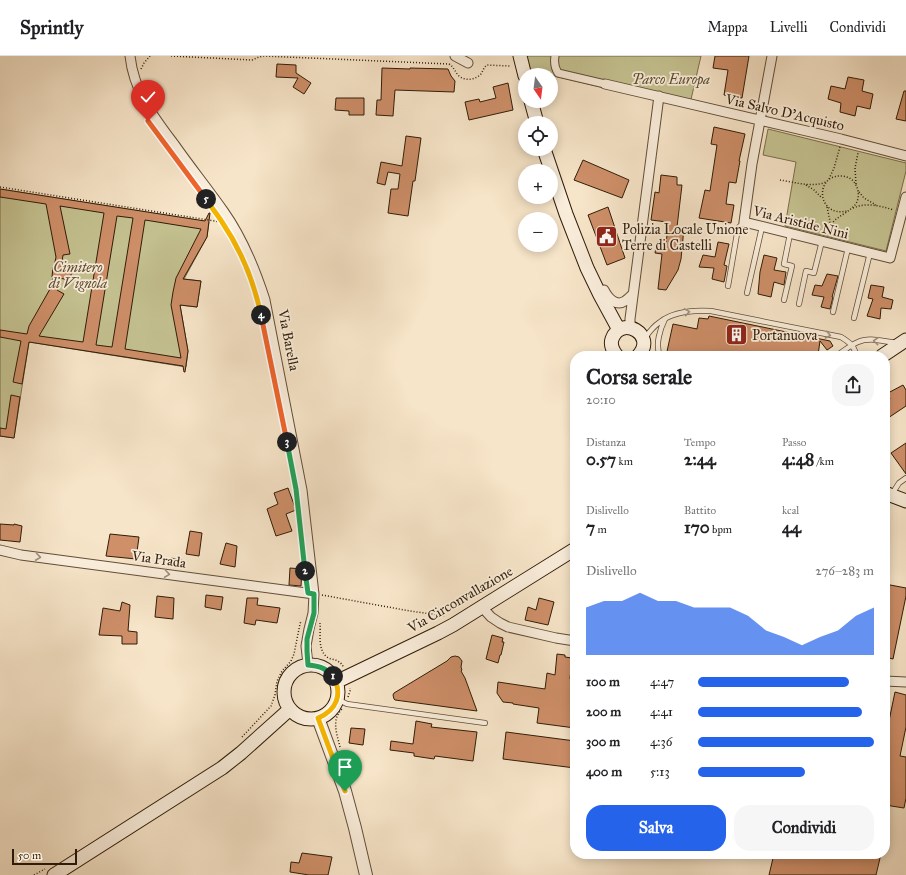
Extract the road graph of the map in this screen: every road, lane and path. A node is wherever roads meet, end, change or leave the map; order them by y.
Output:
1 (130, 56) edge
2 (170, 56) edge
3 (455, 56) edge
4 (555, 56) edge
5 (772, 56) edge
6 (468, 63) dead end
7 (518, 70) edge
8 (604, 84) joint
9 (659, 96) junction
10 (760, 121) junction
11 (841, 139) junction
12 (860, 144) junction
13 (546, 156) edge
14 (906, 156) edge
15 (780, 180) dead end
16 (827, 181) junction
17 (805, 184) junction
18 (856, 184) junction
19 (0, 186) edge
20 (858, 190) junction
21 (906, 197) edge
22 (824, 201) junction
23 (826, 206) junction
24 (880, 206) junction
25 (851, 209) junction
26 (847, 211) junction
27 (902, 213) junction
28 (222, 222) dead end
29 (744, 222) junction
30 (762, 227) junction
31 (830, 228) junction
32 (790, 234) junction
33 (824, 242) junction
34 (848, 248) junction
35 (870, 253) junction
36 (587, 268) junction
37 (728, 286) dead end
38 (633, 294) junction
39 (747, 294) dead end
40 (784, 300) dead end
41 (799, 304) dead end
42 (833, 312) dead end
43 (665, 318) junction
44 (854, 318) dead end
45 (624, 329) junction
46 (644, 339) junction
47 (904, 342) edge
48 (853, 345) junction
49 (614, 351) edge
50 (642, 351) edge
51 (659, 351) edge
52 (844, 351) edge
53 (855, 351) edge
54 (890, 351) edge
55 (906, 478) edge
56 (890, 492) edge
57 (890, 495) edge
58 (906, 501) edge
59 (0, 550) edge
60 (570, 552) edge
61 (314, 594) junction
62 (481, 606) junction
63 (448, 616) dead end
64 (303, 618) dead end
65 (570, 640) edge
66 (308, 665) junction
67 (890, 681) edge
68 (336, 682) junction
69 (906, 682) edge
70 (337, 699) junction
71 (290, 709) junction
72 (318, 718) junction
73 (485, 723) dead end
74 (240, 739) dead end
75 (51, 871) edge
76 (34, 875) edge
77 (366, 875) edge

1 - 61 street, Via Barella
2 - 7 path
3 - 6 street
4 - 8 street, Via Salvo D'Acquisto
5 - 10 street, Via Aristide Nini
8 - 9 street, Via Salvo D'Acquisto
9 - 10 street, Via Salvo D'Acquisto
9 - 38 street
10 - 11 street, Via Salvo D'Acquisto
10 - 29 street, Via Aristide Nini
11 - 12 street, Via Salvo D'Acquisto
11 - 16 path
12 - 14 street, Via Salvo D'Acquisto
12 - 18 path
13 - 36 main road
15 - 17 path
16 - 17 path
16 - 18 path
16 - 22 path
17 - 22 path
18 - 20 path
19 - 28 path
20 - 24 path
20 - 25 path
21 - 27 street, Via Aristide Nini
22 - 23 path
23 - 26 path
23 - 31 path
24 - 25 path
24 - 27 path
25 - 26 path
26 - 31 path
27 - 35 street, Via Aristide Nini
29 - 30 street, Via Aristide Nini
29 - 37 lane
30 - 32 street, Via Aristide Nini
30 - 39 lane
31 - 33 path
32 - 33 street, Via Aristide Nini
32 - 40 lane
33 - 34 street, Via Aristide Nini
33 - 41 lane
34 - 35 street, Via Aristide Nini
34 - 42 lane
35 - 44 lane
36 - 38 street
36 - 45 main road
38 - 45 street
43 - 46 lane
43 -> 48 lane
43 - 51 lane
45 - 46 main road
45 - 49 main road
46 - 50 main road
47 -> 48 lane
47 - 54 main road
48 - 52 lane
48 - 53 lane
55 - 56 lane
57 - 58 main road
59 -> 61 street, Via Prada
60 - 62 main road, Via Circonvallazione
61 - 63 path
61 - 66 street, Via Barella
62 - 65 street
62 - 68 main road, Via Circonvallazione
64 - 74 path
66 - 68 main road
66 - 71 main road
67 - 69 street
68 - 70 main road
70 - 72 main road
70 - 73 lane
71 - 72 main road
71 - 75 main road
72 - 77 street
75 - 76 path

